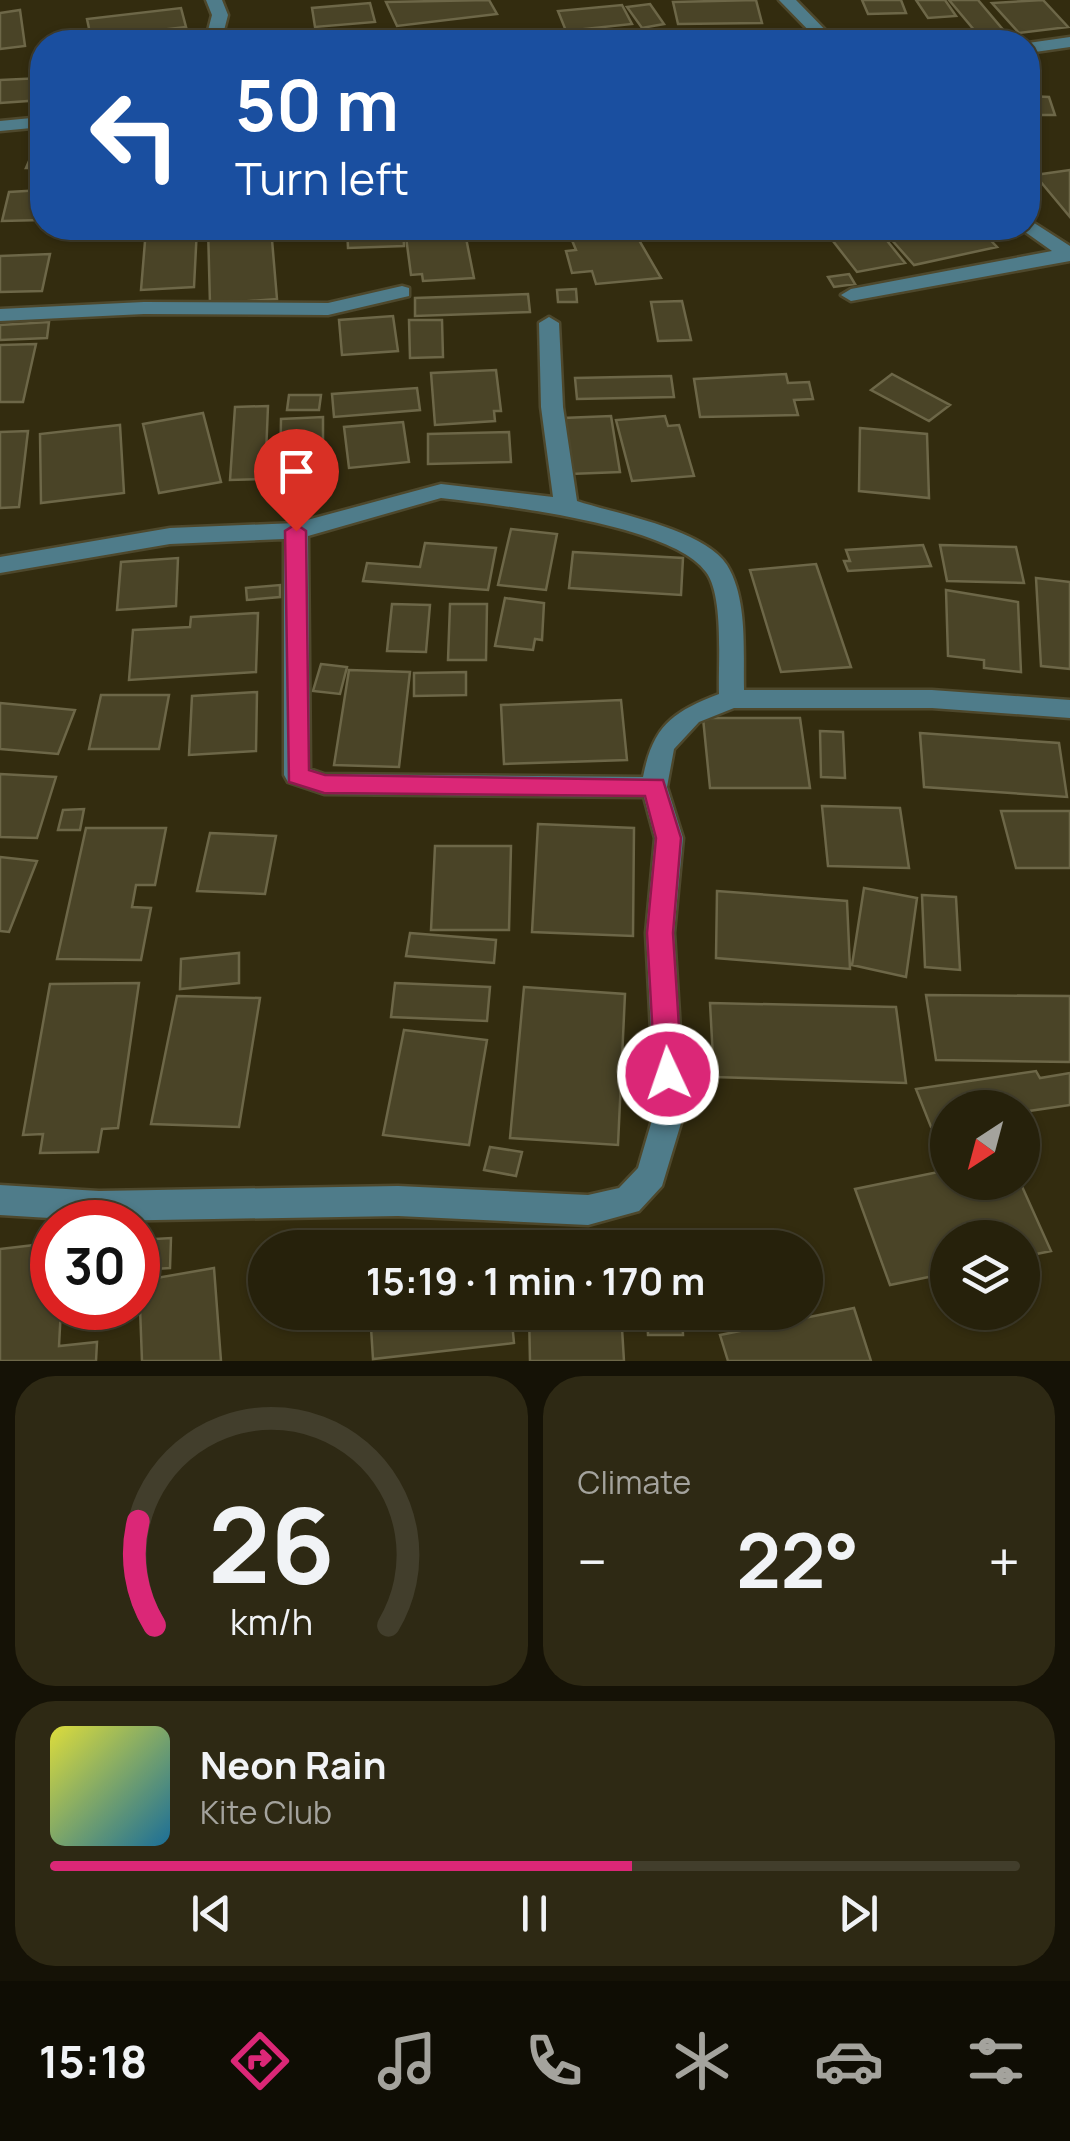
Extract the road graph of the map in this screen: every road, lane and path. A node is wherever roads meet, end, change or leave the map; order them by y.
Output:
1 (214, 0) edge
2 (787, 0) edge
3 (216, 30) edge
4 (817, 30) edge
5 (1070, 42) edge
6 (1040, 46) edge
7 (30, 123) edge
8 (0, 126) edge
9 (1040, 233) edge
10 (1070, 255) edge
11 (402, 292) dead end
12 (851, 295) dead end
13 (0, 315) edge
14 (549, 322) dead end
15 (566, 506) junction
16 (296, 531) junction
17 (0, 564) edge
18 (732, 699) junction
19 (1070, 709) edge
20 (654, 787) junction
21 (0, 1200) edge

1 - 3 street
2 - 4 street
5 - 6 street
7 - 8 street
9 - 10 street
10 - 12 street
11 - 13 street
14 - 15 street
15 - 16 street
15 - 18 street
16 - 17 street
16 - 20 street
18 - 19 street
18 - 20 street
20 - 21 street

